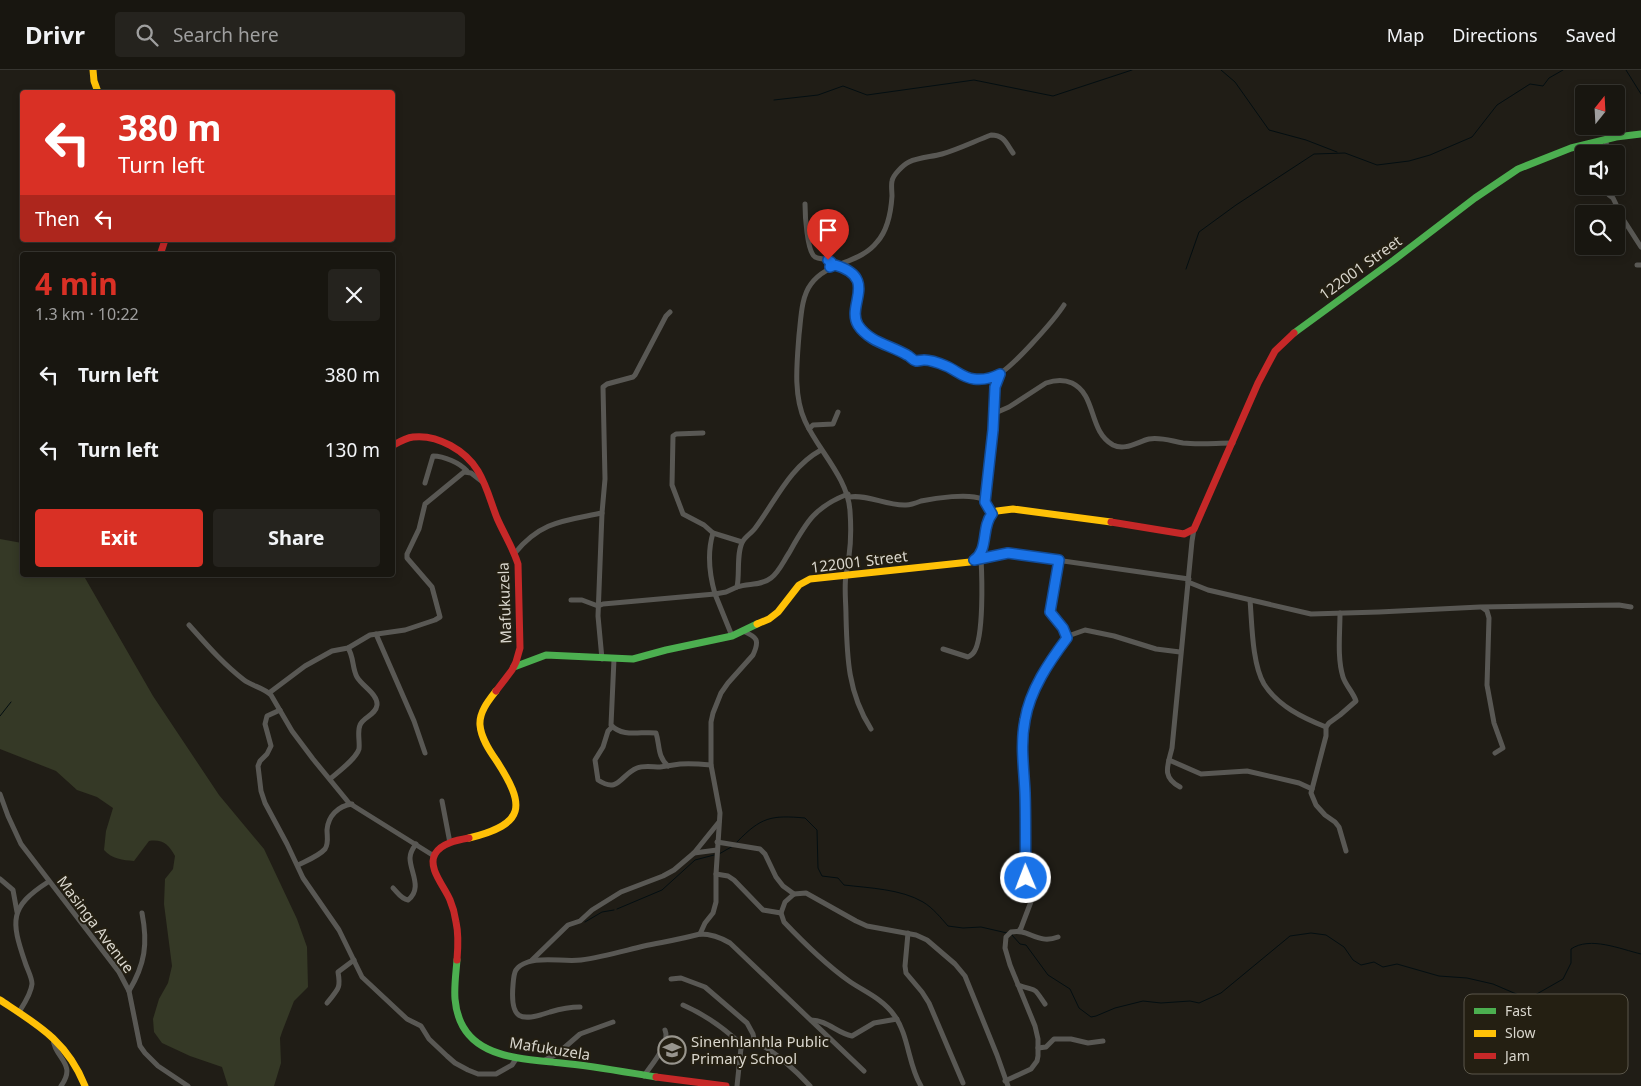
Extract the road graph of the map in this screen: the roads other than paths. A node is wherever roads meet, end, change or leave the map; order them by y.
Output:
1 (94, 70) edge
2 (97, 90) edge
3 (1641, 134) edge
4 (1606, 140) junction
5 (1606, 145) edge
6 (1013, 153) dead end
7 (1609, 195) edge
8 (805, 204) dead end
9 (1641, 247) edge
10 (833, 266) junction
11 (1064, 305) dead end
12 (670, 312) dead end
13 (1000, 374) junction
14 (838, 412) dead end
15 (993, 414) junction
16 (809, 429) junction
17 (702, 433) dead end
18 (1232, 443) junction
19 (395, 444) edge
20 (821, 450) junction
21 (467, 471) junction
22 (425, 483) dead end
23 (484, 484) junction
24 (848, 496) junction
25 (985, 502) junction
26 (602, 512) junction
27 (992, 514) junction
28 (1194, 529) junction
29 (713, 533) junction
30 (742, 542) junction
31 (515, 553) junction
32 (978, 559) junction
33 (1059, 560) junction
34 (846, 576) junction
35 (1188, 581) junction
36 (737, 587) junction
37 (715, 594) junction
38 (571, 600) dead end
39 (1250, 600) junction
40 (598, 606) junction
41 (1480, 607) junction
42 (1631, 607) dead end
43 (1340, 613) junction
44 (189, 625) dead end
45 (742, 631) junction
46 (376, 634) junction
47 (732, 636) junction
48 (1067, 638) junction
49 (348, 648) junction
50 (943, 649) dead end
51 (1180, 652) junction
52 (602, 659) junction
53 (614, 660) junction
54 (514, 667) junction
55 (269, 693) junction
56 (280, 710) junction
57 (1326, 727) junction
58 (612, 728) junction
59 (871, 729) dead end
60 (1495, 753) dead end
61 (425, 754) dead end
62 (1169, 760) junction
63 (711, 765) junction
64 (668, 766) junction
65 (330, 780) junction
66 (1180, 787) dead end
67 (1312, 789) junction
68 (0, 794) edge
69 (442, 801) dead end
70 (352, 804) junction
71 (719, 822) junction
72 (717, 842) junction
73 (450, 843) junction
74 (416, 844) junction
75 (717, 850) junction
76 (1346, 851) dead end
77 (694, 853) junction
78 (434, 856) junction
79 (298, 865) junction
80 (716, 874) junction
81 (0, 879) edge
82 (48, 882) junction
83 (393, 888) dead end
84 (794, 894) junction
85 (17, 912) junction
86 (142, 913) dead end
87 (781, 913) junction
88 (1019, 931) junction
89 (700, 934) junction
90 (908, 934) junction
91 (1058, 937) dead end
92 (354, 960) junction
93 (532, 960) junction
94 (671, 979) dead end
95 (1018, 985) junction
96 (129, 991) junction
97 (0, 1000) edge
98 (327, 1003) dead end
99 (1045, 1004) dead end
100 (683, 1005) dead end
101 (580, 1007) dead end
102 (19, 1012) junction
103 (811, 1020) junction
104 (897, 1020) junction
105 (613, 1022) dead end
106 (665, 1030) dead end
107 (53, 1036) junction
108 (1102, 1041) dead end
109 (755, 1043) junction
110 (742, 1045) junction
111 (1038, 1048) junction
112 (516, 1059) junction
113 (542, 1062) junction
114 (864, 1071) dead end
115 (644, 1076) junction
116 (963, 1083) dead end
117 (1006, 1083) edge
118 (61, 1086) edge
119 (85, 1086) edge
120 (188, 1086) edge
121 (726, 1086) edge
122 (737, 1086) edge
123 (810, 1086) edge
124 (922, 1086) edge

1 - 2 street
3 - 4 street, 122001 Street
4 - 5 street
4 - 18 street, 122001 Street
6 - 10 street
7 - 9 street
8 - 10 street
10 - 13 street
10 - 16 street
11 - 13 street
12 - 26 street
13 - 15 street
14 - 16 street
15 - 18 street
15 - 25 street
16 - 20 street
17 - 29 street
18 - 28 street, 122001 Street
19 - 23 street, Mafukuzela
20 - 24 street
20 - 30 street
21 - 22 street
21 - 23 street
21 - 46 street
23 - 31 street, Mafukuzela
24 - 25 street
24 - 34 street
24 - 36 street
25 - 27 street
26 - 31 street
26 - 40 street
27 - 28 street
27 - 32 street
28 - 35 street, 122001 Street
29 - 30 street
29 - 37 street
30 - 36 street
31 - 54 street, Mafukuzela
32 - 33 street
32 - 34 street, 122001 Street
32 - 50 street
33 - 35 street
33 - 48 street
34 - 45 street, 122001 Street
34 - 59 street
35 - 39 street
35 - 51 street, 122001 Street
36 - 37 street
37 - 40 street
37 - 47 street
38 - 40 street
39 - 43 street
39 - 57 street
40 - 52 street
41 - 42 street
41 - 43 street
41 - 60 street
43 - 57 street
44 - 55 street
45 - 47 street, 122001 Street
45 - 63 street
46 - 49 street
46 - 61 street
47 - 53 street, 122001 Street
48 - 51 street
48 - 88 street
49 - 55 street
49 - 65 street
51 - 62 street, 122001 Street
52 - 53 street, 122001 Street
52 - 54 street, 122001 Street
53 - 58 street
54 - 73 street, Mafukuzela
55 - 56 street
56 - 65 street
56 - 79 street
57 - 67 street
58 - 64 street
58 - 64 street
62 - 66 street, 122001 Street
62 - 67 street
63 - 64 street
63 - 71 street
65 - 70 street
67 - 76 street
68 - 82 street, Masinga Avenue
69 - 73 street
70 - 74 street
70 - 79 street
71 - 72 street
71 - 77 street
72 - 75 street
72 - 84 street
73 - 78 street, Mafukuzela
74 - 78 street
74 - 83 street
75 - 77 street
75 - 80 street
77 - 93 street
78 - 112 street, Mafukuzela
79 - 92 street
80 - 87 street
80 - 89 street
81 - 85 street
82 - 85 street
82 - 96 street, Masinga Avenue
84 - 87 street
84 - 90 street
85 - 102 street
86 - 96 street
87 - 104 street
88 - 91 street
88 - 95 street
89 - 93 street
89 - 103 street
90 - 116 street
90 - 117 street
92 - 98 street
92 - 112 street
93 - 101 street
94 - 109 street
95 - 99 street
95 - 111 street
96 - 120 street, Masinga Avenue
97 - 102 street
100 - 110 street
102 - 107 street
103 - 104 street
103 - 114 street
104 - 124 street
105 - 113 street
106 - 115 street
107 - 118 street
107 - 119 street
108 - 111 street
109 - 110 street
109 - 123 street
110 - 122 street
111 - 117 street
112 - 113 street, Mafukuzela
113 - 115 street, Mafukuzela
115 - 121 street, Mafukuzela

